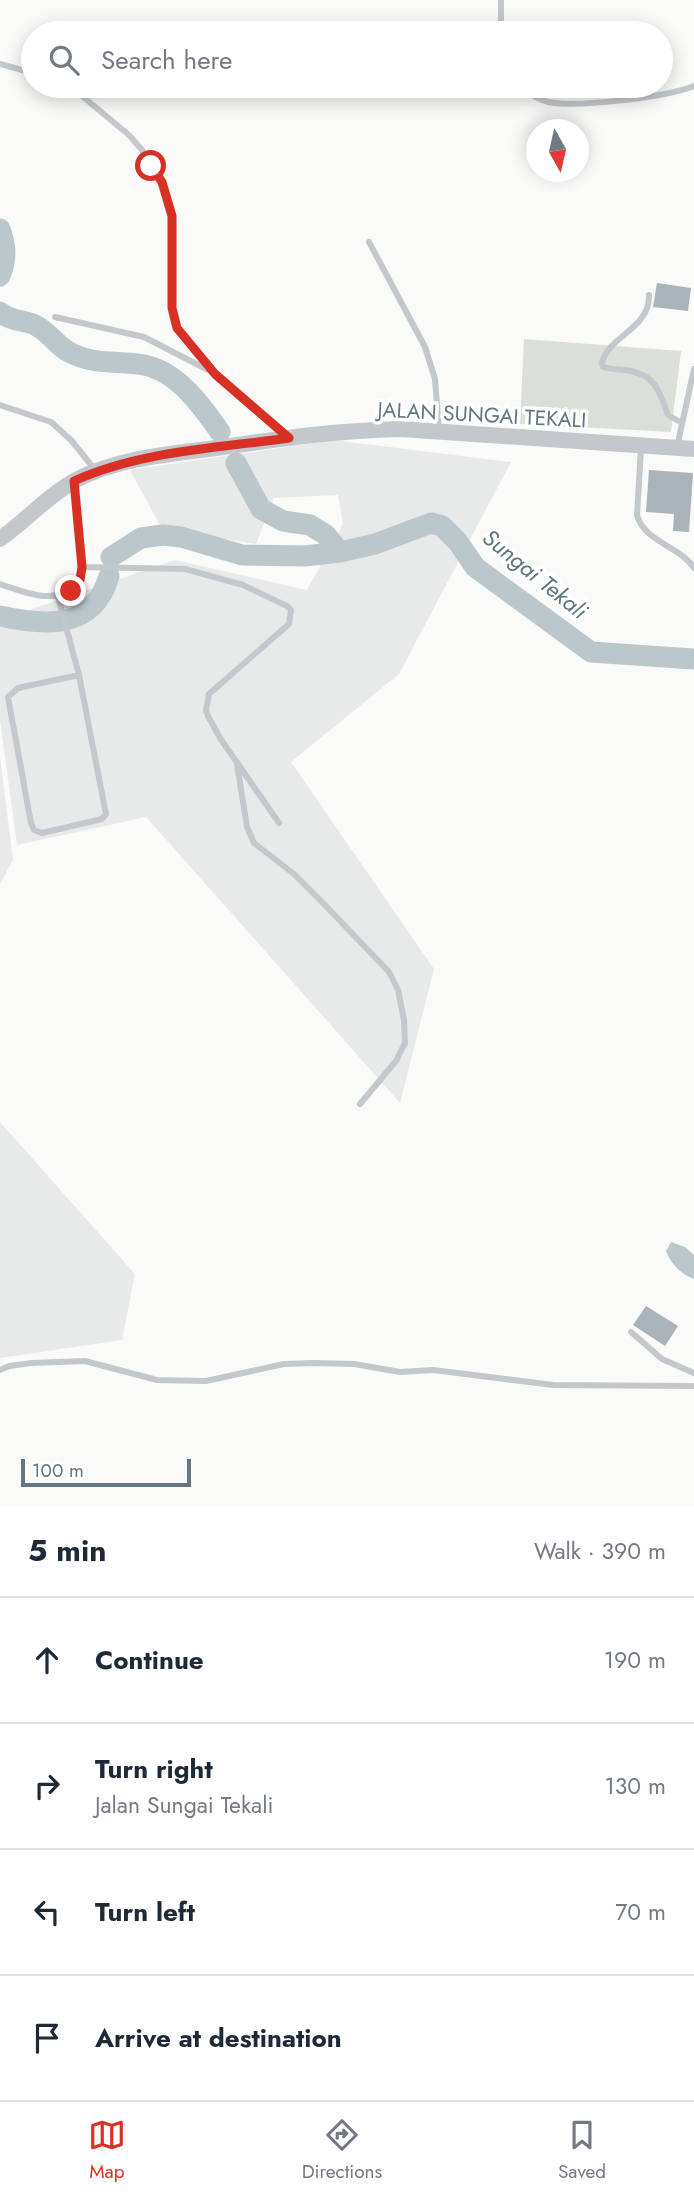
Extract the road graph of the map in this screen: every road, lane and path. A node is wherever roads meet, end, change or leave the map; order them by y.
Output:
1 (502, 0) edge
2 (501, 21) edge
3 (0, 64) edge
4 (21, 70) edge
5 (694, 86) edge
6 (673, 92) edge
7 (85, 98) edge
8 (537, 98) edge
9 (621, 98) edge
10 (369, 242) dead end
11 (649, 295) dead end
12 (55, 317) dead end
13 (694, 369) edge
14 (215, 374) junction
15 (0, 405) edge
16 (682, 423) junction
17 (440, 432) junction
18 (289, 438) junction
19 (641, 446) junction
20 (676, 448) junction
21 (694, 449) edge
22 (96, 471) junction
23 (74, 481) junction
24 (0, 539) edge
25 (82, 567) junction
26 (694, 568) edge
27 (0, 583) edge
28 (58, 597) junction
29 (79, 675) junction
30 (236, 759) junction
31 (279, 823) dead end
32 (360, 1104) dead end
33 (631, 1332) dead end
34 (0, 1370) edge
35 (694, 1373) edge
36 (694, 1386) edge

1 - 2 lane
3 - 4 lane
5 - 6 lane
7 - 14 lane
8 - 9 lane
10 - 17 lane
11 - 16 lane
12 - 14 lane
13 - 16 lane
14 - 18 lane
15 - 22 lane
16 - 20 lane
17 - 18 street, JALAN SUNGAI TEKALI
17 - 19 street, JALAN SUNGAI TEKALI
18 - 22 street, JALAN SUNGAI TEKALI
19 - 20 street, JALAN SUNGAI TEKALI
19 - 26 lane
20 - 21 street, JALAN SUNGAI TEKALI
22 - 23 street, JALAN SUNGAI TEKALI
23 - 24 street, JALAN SUNGAI TEKALI
23 - 25 lane
25 - 28 lane
25 - 30 lane
27 - 28 lane
28 - 29 lane
29 - 29 lane
30 - 31 lane
30 - 32 lane
33 - 35 lane
34 - 36 lane

